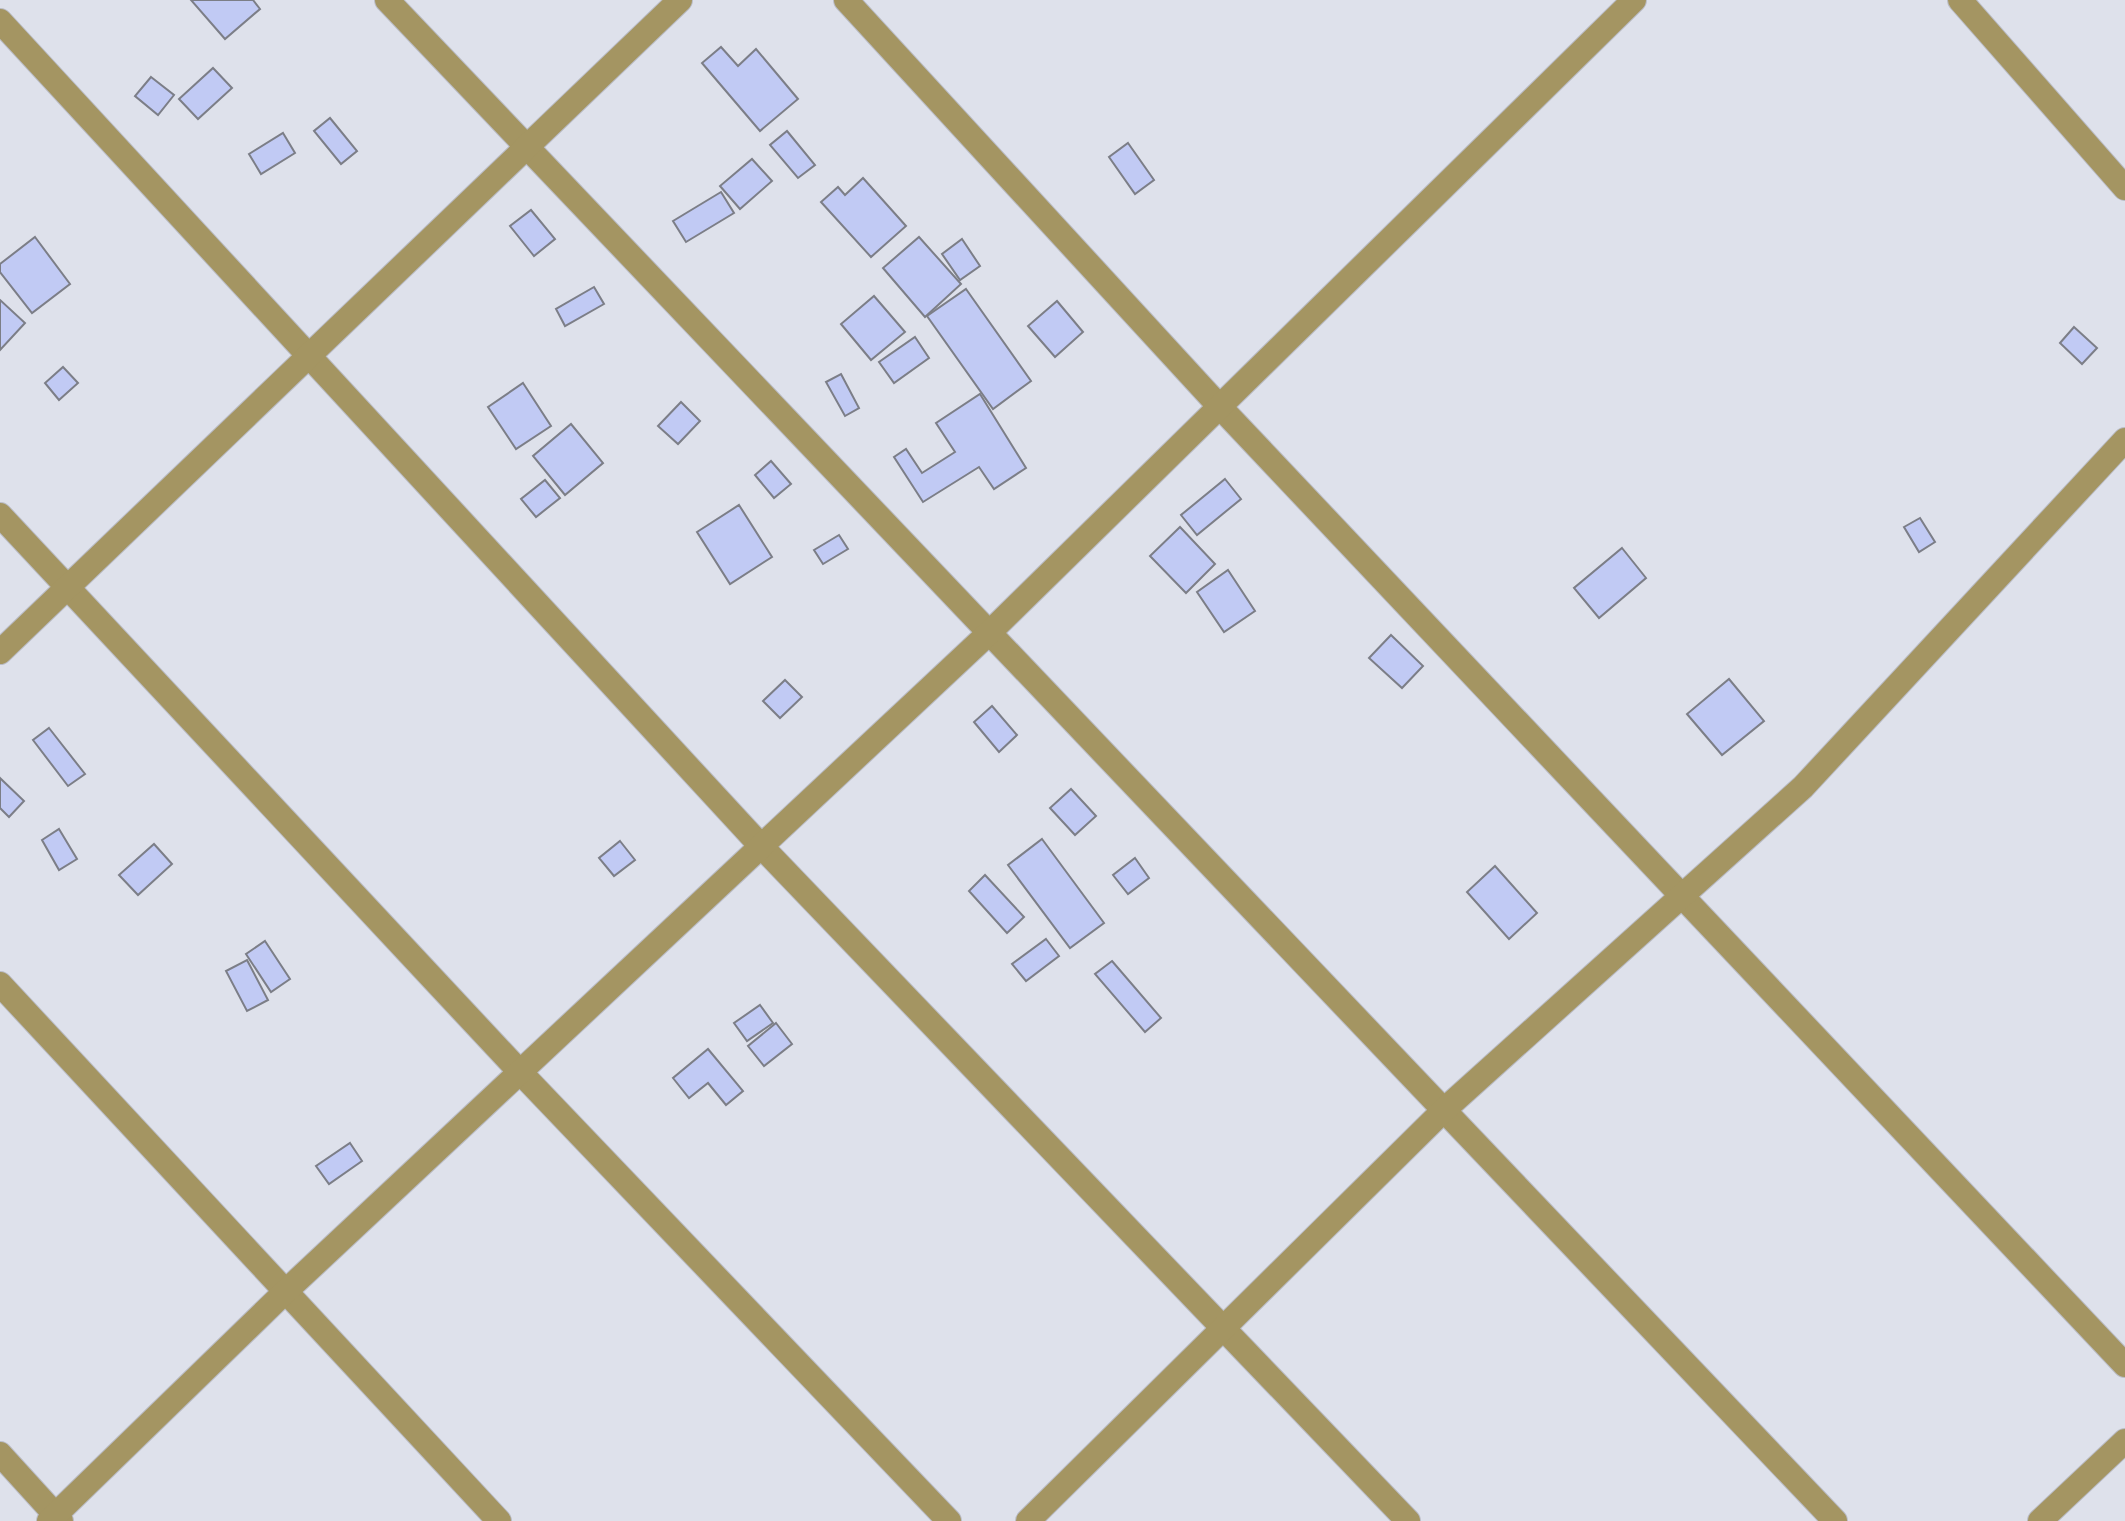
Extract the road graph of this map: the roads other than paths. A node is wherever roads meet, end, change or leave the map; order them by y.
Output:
1 (387, 0) edge
2 (680, 0) edge
3 (846, 0) edge
4 (1634, 0) edge
5 (1960, 0) edge
6 (0, 21) edge
7 (526, 146) junction
8 (2125, 188) edge
9 (309, 355) junction
10 (1220, 407) junction
11 (2125, 440) edge
12 (0, 515) edge
13 (67, 588) junction
14 (989, 633) junction
15 (0, 652) edge
16 (761, 846) junction
17 (1681, 897) junction
18 (0, 984) edge
19 (520, 1072) junction
20 (1444, 1110) junction
21 (286, 1291) junction
22 (1223, 1328) junction
23 (2125, 1365) edge
24 (2125, 1441) edge
25 (0, 1454) edge
26 (55, 1519) edge
27 (499, 1521) edge
28 (949, 1521) edge
29 (1028, 1521) edge
30 (1408, 1521) edge
31 (1835, 1521) edge
32 (2040, 1521) edge

1 - 7 street
2 - 7 street
3 - 10 street
4 - 10 street
5 - 8 street
6 - 9 street
7 - 9 street
7 - 14 street
9 - 13 street
9 - 16 street
10 - 14 street
10 - 17 street
11 - 17 street
12 - 13 street
13 - 15 street
13 - 19 street
14 - 16 street
14 - 20 street
16 - 19 street
16 - 22 street
17 - 20 street
17 - 23 street
18 - 21 street
19 - 21 street
19 - 28 street
20 - 22 street
20 - 31 street
21 - 26 street
21 - 27 street
22 - 29 street
22 - 30 street
24 - 32 street
25 - 26 street

